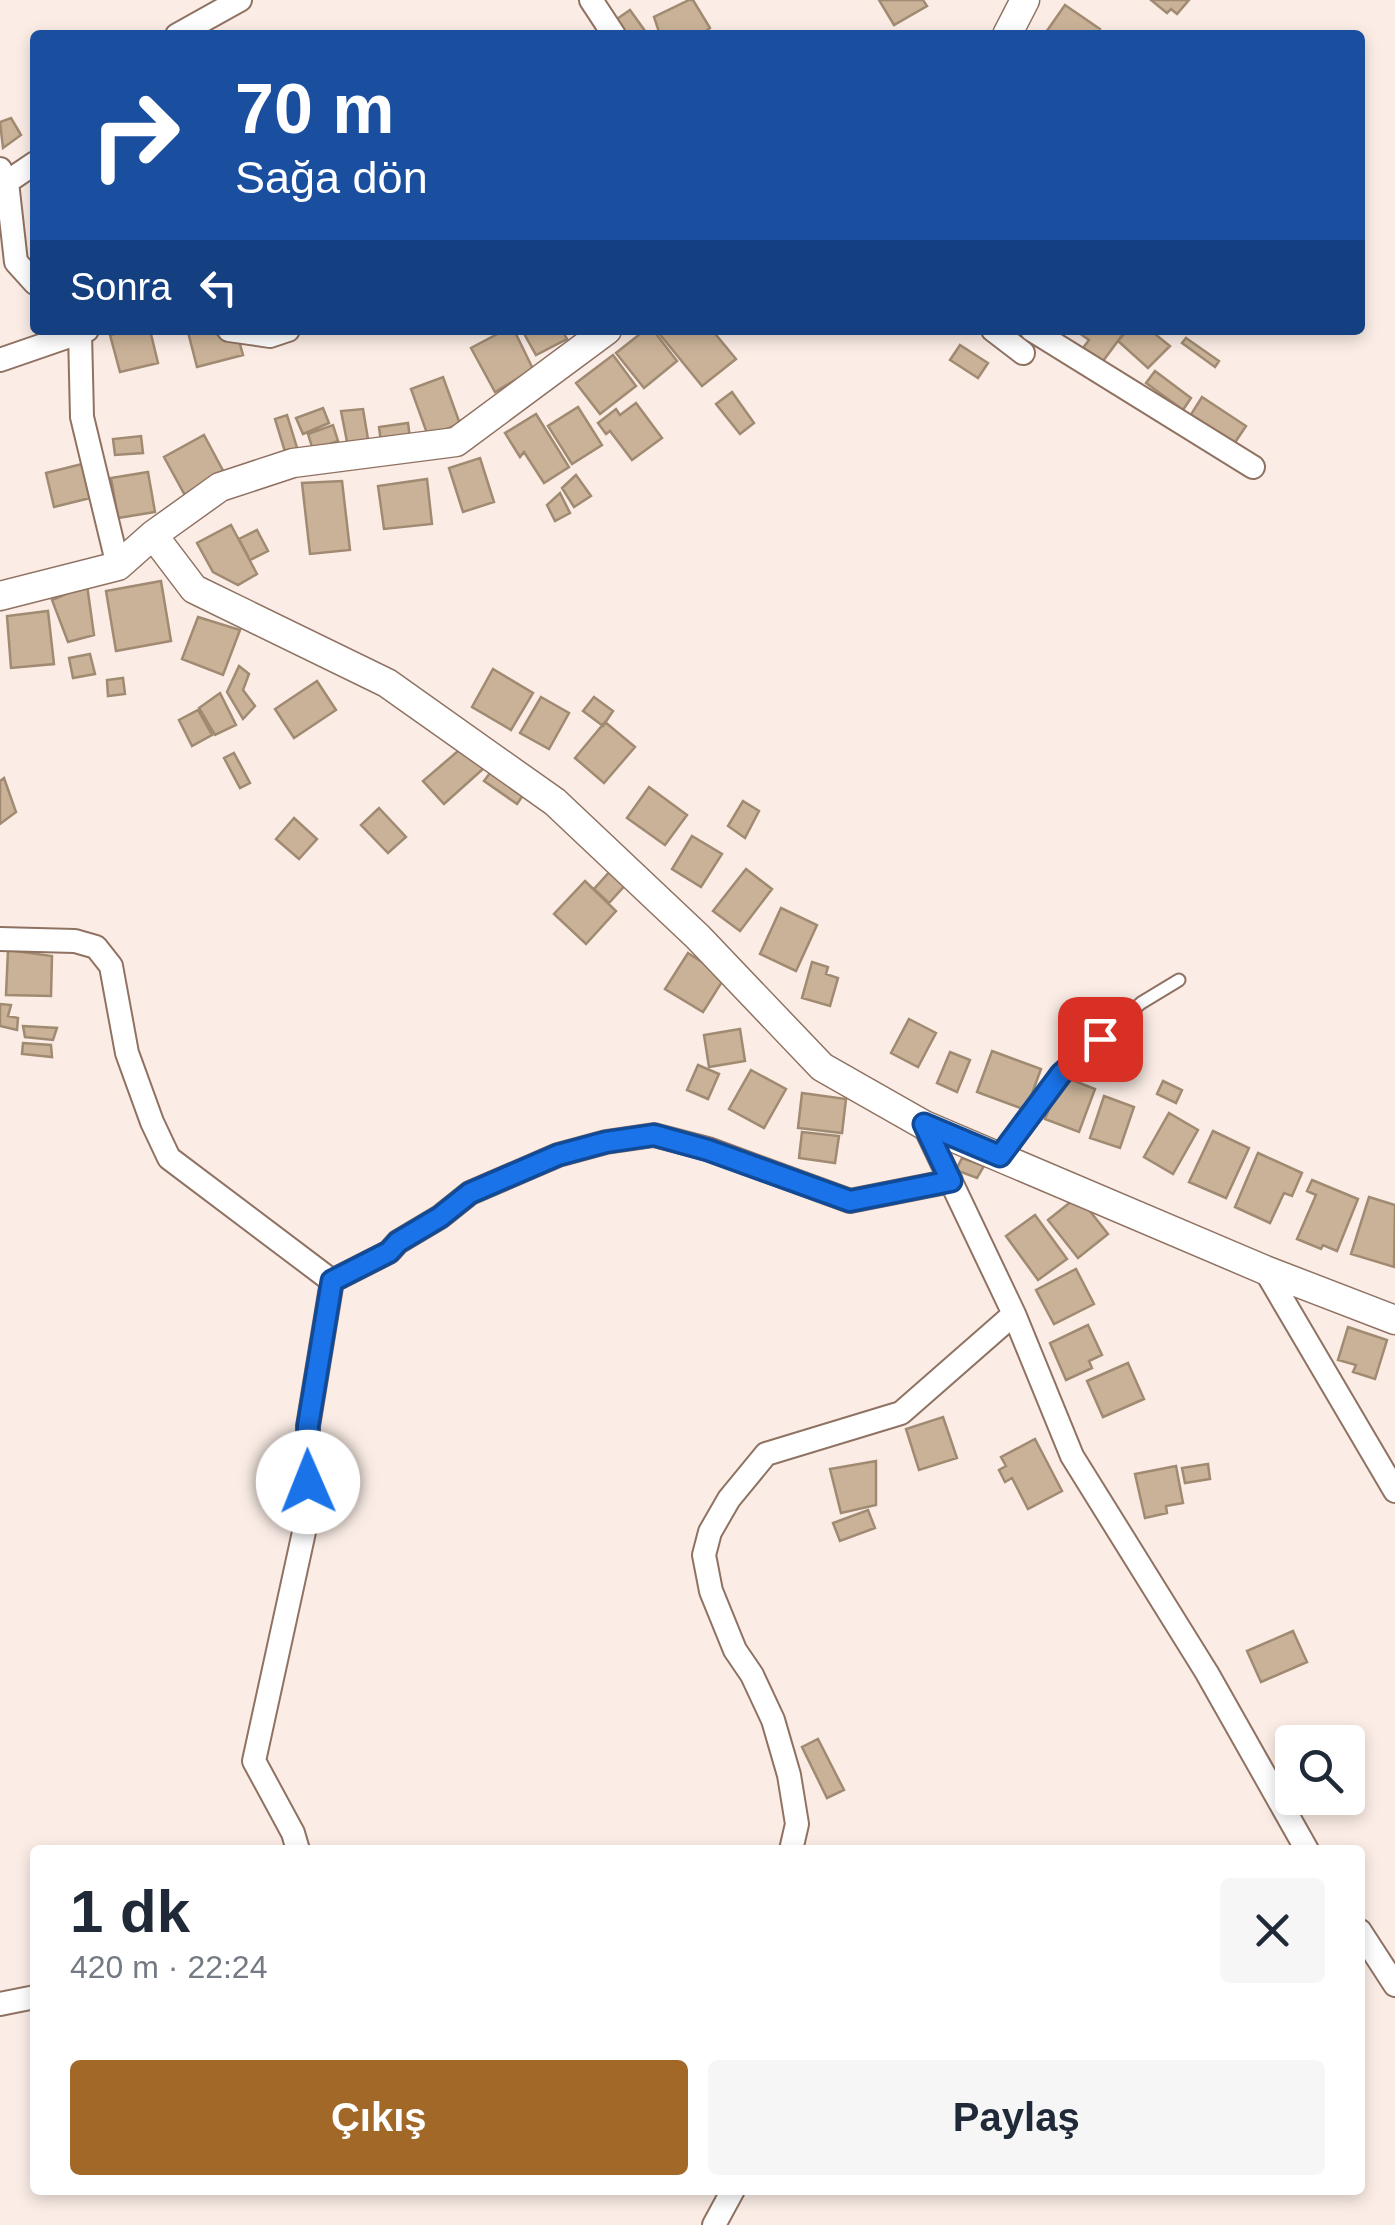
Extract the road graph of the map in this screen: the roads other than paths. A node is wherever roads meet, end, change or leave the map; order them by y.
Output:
1 (240, 0) edge
2 (591, 0) edge
3 (1025, 0) edge
4 (187, 30) edge
5 (611, 30) edge
6 (1010, 30) edge
7 (30, 164) edge
8 (4, 176) edge
9 (30, 277) edge
10 (70, 335) edge
11 (81, 335) edge
12 (600, 335) edge
13 (999, 335) edge
14 (1040, 335) edge
15 (1023, 353) dead end
16 (0, 360) edge
17 (1253, 467) dead end
18 (153, 535) junction
19 (118, 566) junction
20 (0, 596) edge
21 (0, 940) edge
22 (1178, 980) dead end
23 (924, 1124) junction
24 (1000, 1156) junction
25 (951, 1181) junction
26 (1265, 1270) junction
27 (332, 1281) junction
28 (1014, 1314) junction
29 (1395, 1320) edge
30 (1395, 1492) edge
31 (297, 1845) edge
32 (792, 1845) edge
33 (1304, 1845) edge
34 (1365, 1939) edge
35 (1395, 1985) edge
36 (30, 1998) edge
37 (0, 2004) edge
38 (730, 2195) edge
39 (714, 2225) edge

1 - 4 street
2 - 5 street
3 - 6 street
7 - 8 street
8 - 9 street
10 - 16 street
11 - 19 street
12 - 18 street
13 - 15 street
14 - 17 street
18 - 19 street
18 - 23 street
19 - 20 street
21 - 27 street
22 - 24 lane
23 - 24 street
23 - 25 street
24 - 26 street
25 - 27 street
25 - 28 street
26 - 29 street
26 - 30 street
27 - 31 street
28 - 32 street
28 - 33 street
34 - 35 street
36 - 37 street
38 - 39 street

